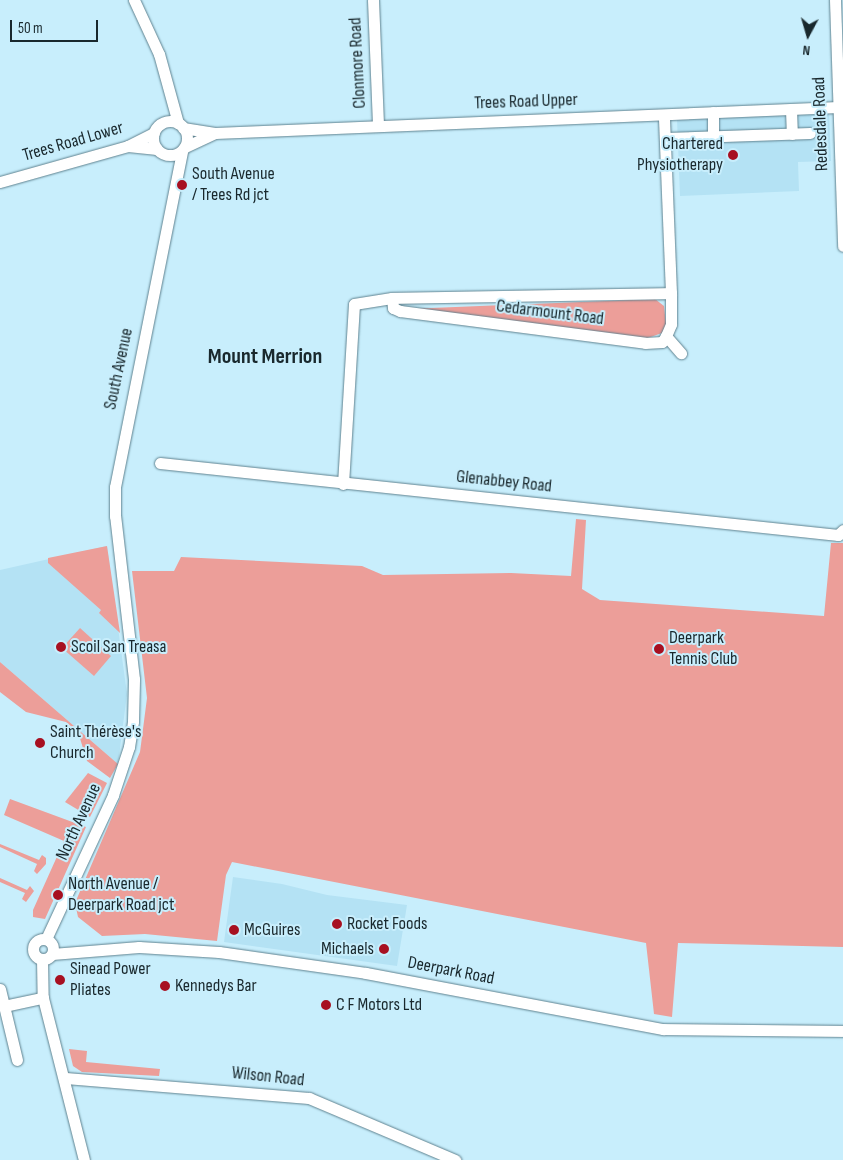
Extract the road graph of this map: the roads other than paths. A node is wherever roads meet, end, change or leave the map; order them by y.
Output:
1 (134, 0) edge
2 (373, 0) edge
3 (835, 0) edge
4 (840, 48) edge
5 (171, 89) junction
6 (838, 107) junction
7 (791, 109) junction
8 (713, 112) junction
9 (664, 115) junction
10 (165, 122) junction
11 (378, 125) junction
12 (181, 126) junction
13 (154, 133) junction
14 (215, 133) junction
15 (810, 133) dead end
16 (792, 134) junction
17 (714, 136) junction
18 (665, 138) junction
19 (128, 146) junction
20 (183, 149) junction
21 (161, 152) junction
22 (176, 178) junction
23 (0, 182) edge
24 (843, 246) edge
25 (671, 293) junction
26 (392, 298) junction
27 (666, 336) junction
28 (681, 353) dead end
29 (160, 463) dead end
30 (342, 484) junction
31 (843, 530) edge
32 (120, 568) joint
33 (46, 939) junction
34 (47, 957) junction
35 (0, 989) edge
36 (43, 998) junction
37 (4, 1006) junction
38 (843, 1031) edge
39 (17, 1060) dead end
40 (64, 1078) junction
41 (84, 1160) edge
42 (455, 1160) edge

1 - 5 street
2 - 11 street, Clonmore Road
3 - 4 street, Redesdale Road
4 - 6 street, Redesdale Road
5 - 10 street
5 - 12 street
6 - 7 street, Trees Road Upper
6 - 24 street, Redesdale Road
7 - 8 street, Trees Road Upper
7 - 16 street
8 - 9 street, Trees Road Upper
8 - 17 street
9 - 11 street, Trees Road Upper
9 - 18 street
10 - 12 street
10 - 13 street
11 - 14 street, Trees Road Upper
12 - 14 street
12 - 20 street
13 - 19 street, Trees Road Lower
13 - 21 street
14 - 20 street
15 - 16 street
16 - 17 street
17 - 18 street
18 - 25 street
19 - 21 street
19 - 23 street, Trees Road Lower
20 - 21 street
20 - 22 street, South Avenue
21 - 22 street
22 - 32 street, South Avenue
25 - 26 street, Cedarmount Road
25 - 27 street
26 - 27 street, Cedarmount Road
26 - 30 street, Cedarmount Road
27 - 28 street
29 - 30 street, Glenabbey Road
30 - 31 street, Glenabbey Road
32 - 33 street, North Avenue
33 - 34 street
33 - 34 street
34 - 36 street
34 - 38 street, Deerpark Road
35 - 37 street
36 - 37 street
36 - 40 street
37 - 39 street
40 - 41 street
40 - 42 street, Wilson Road

